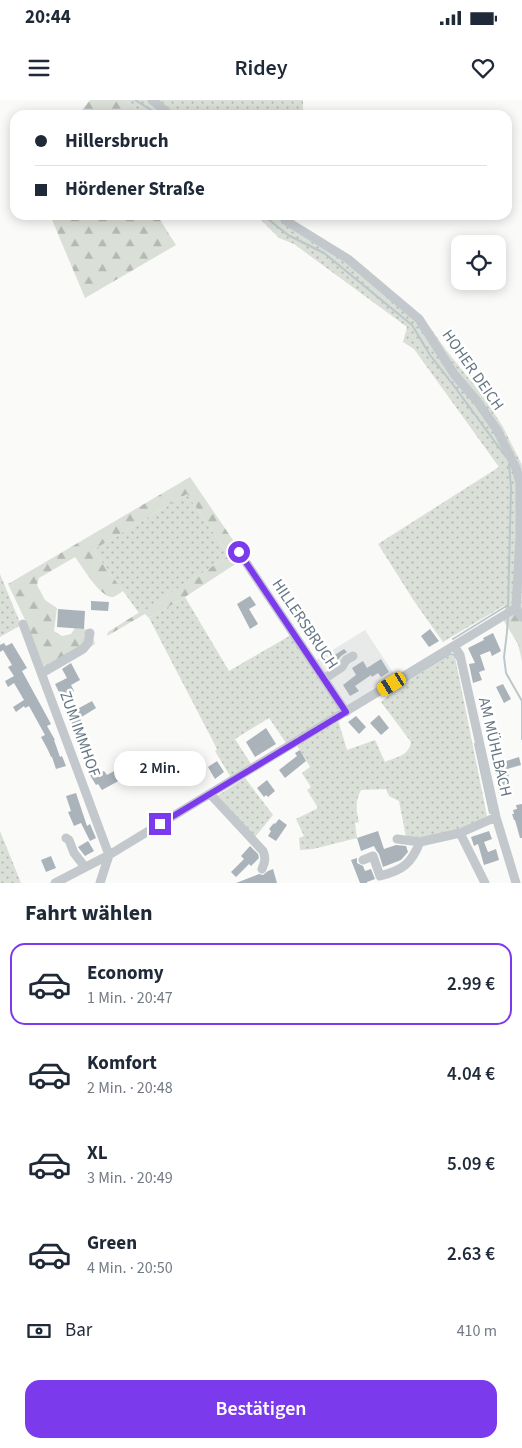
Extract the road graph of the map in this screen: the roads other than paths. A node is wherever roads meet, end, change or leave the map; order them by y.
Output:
1 (152, 100) edge
2 (164, 110) edge
3 (286, 220) edge
4 (239, 552) dead end
5 (510, 611) junction
6 (522, 617) edge
7 (23, 624) dead end
8 (90, 633) dead end
9 (454, 646) junction
10 (353, 656) dead end
11 (42, 673) junction
12 (324, 679) junction
13 (346, 712) junction
14 (210, 794) junction
15 (496, 818) junction
16 (460, 833) junction
17 (66, 838) dead end
18 (397, 840) dead end
19 (420, 842) junction
20 (109, 855) junction
21 (363, 860) dead end
22 (85, 867) junction
23 (262, 869) dead end
24 (56, 883) edge
25 (100, 883) edge
26 (485, 883) edge
27 (516, 883) edge

1 - 2 street
3 - 5 street, HOHER DEICH
4 - 12 street, HILLERSBRUCH
5 - 6 street
5 - 9 street
7 - 11 street, ZUM IMMHOF
8 - 11 street
9 - 13 street
9 - 15 street, AM MÜHLBACH
10 - 12 street
11 - 20 street, ZUM IMMHOF
12 - 13 street, HILLERSBRUCH
13 - 14 street
14 - 20 street
14 - 23 street
15 - 16 street
15 - 27 street, AM MÜHLBACH
16 - 19 street
16 - 26 street
17 - 22 street
18 - 19 street
19 - 21 street
20 - 22 street
20 - 25 street
22 - 24 street

